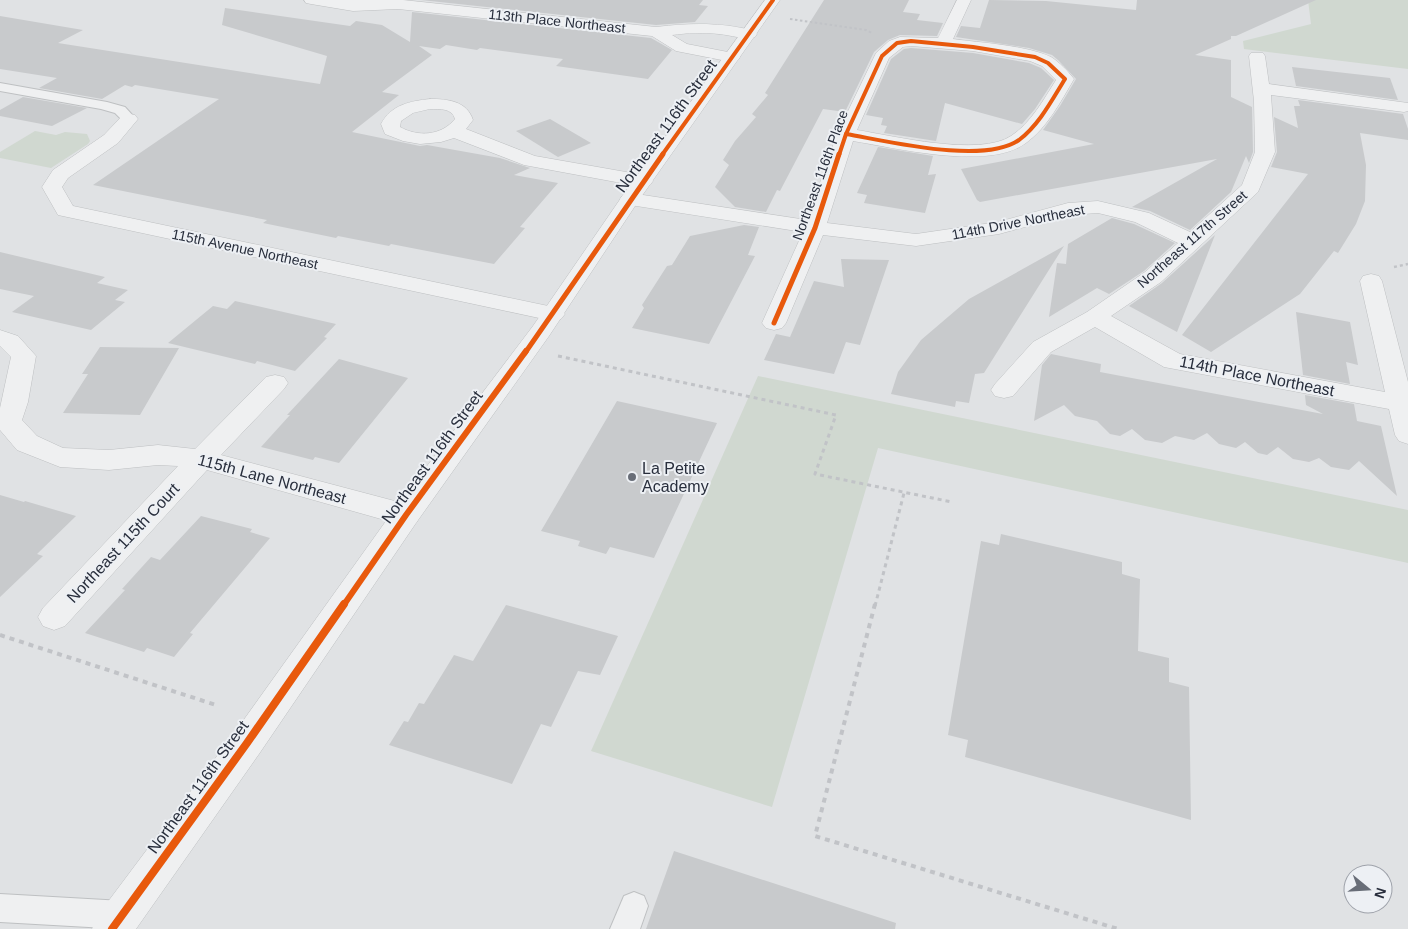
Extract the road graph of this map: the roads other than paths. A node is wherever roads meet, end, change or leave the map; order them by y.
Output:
1 (311, 0) edge
2 (964, 0) edge
3 (395, 2) edge
4 (780, 9) edge
5 (656, 32) junction
6 (749, 34) junction
7 (942, 44) junction
8 (1257, 56) dead end
9 (732, 57) junction
10 (0, 87) edge
11 (1261, 88) junction
12 (1404, 106) dead end
13 (128, 120) joint
14 (454, 131) dead end
15 (846, 134) junction
16 (636, 190) junction
17 (815, 228) junction
18 (1192, 242) junction
19 (1371, 281) dead end
20 (552, 314) junction
21 (1095, 317) junction
22 (774, 323) dead end
23 (0, 337) edge
24 (275, 383) dead end
25 (1004, 390) dead end
26 (1400, 403) junction
27 (4, 425) edge
28 (1408, 435) edge
29 (201, 459) junction
30 (406, 515) junction
31 (54, 617) dead end
32 (0, 908) edge
33 (118, 922) edge

1 - 3 street, 113th Place Northeast
2 - 7 street
3 - 5 street, 113th Place Northeast
4 - 6 street, Northeast 116th Street
5 - 6 street, 113th Place Northeast
5 - 9 street, 113th Place Northeast
6 - 9 street, Northeast 116th Street
7 - 15 street, Northeast 116th Place
7 - 15 street
8 - 11 street, Northeast 117th Street
9 - 16 street, Northeast 116th Street
10 - 13 lane
11 - 12 street
11 - 18 street, Northeast 117th Street
13 - 20 street, 115th Avenue Northeast
14 - 16 street, 114th Drive Northeast
15 - 17 street, Northeast 116th Place
16 - 17 street, 114th Drive Northeast
16 - 20 street, Northeast 116th Street
17 - 18 street, 114th Drive Northeast
17 - 22 street, Northeast 116th Place
18 - 21 street, Northeast 117th Street
19 - 26 street
20 - 30 street, Northeast 116th Street
21 - 25 street, Northeast 117th Street
21 - 26 street, 114th Place Northeast
23 - 27 street, 115th Lane Northeast
24 - 29 street, Northeast 115th Court
26 - 28 street
27 - 29 street, 115th Lane Northeast
29 - 30 street, 115th Lane Northeast
29 - 31 street, Northeast 115th Court
30 - 33 street, Northeast 116th Street
32 - 33 lane

